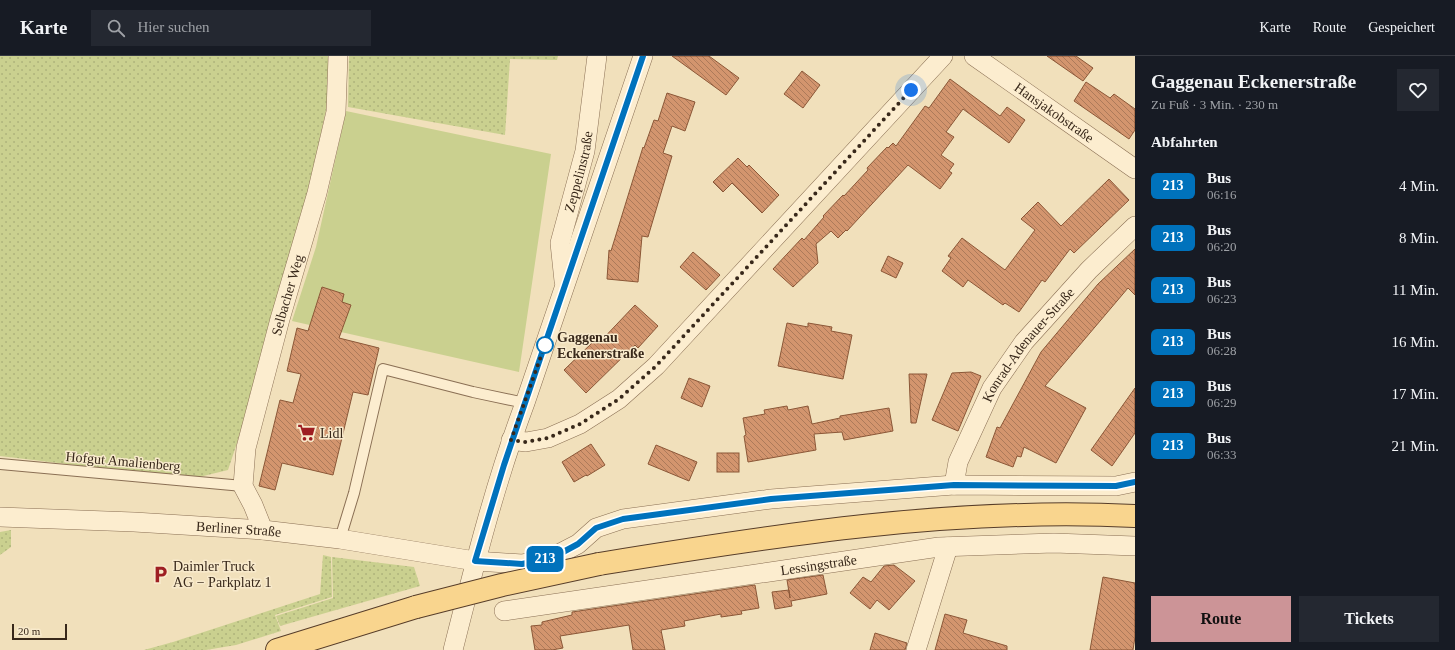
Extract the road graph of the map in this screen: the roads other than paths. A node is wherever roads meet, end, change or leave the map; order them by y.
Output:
1 (338, 56) edge
2 (597, 56) edge
3 (643, 56) edge
4 (943, 56) edge
5 (974, 56) edge
6 (1135, 169) edge
7 (1135, 226) edge
8 (564, 286) junction
9 (525, 403) junction
10 (511, 440) junction
11 (0, 464) edge
12 (1135, 482) edge
13 (954, 485) junction
14 (243, 486) junction
15 (1135, 516) edge
16 (0, 517) edge
17 (263, 530) junction
18 (340, 539) junction
19 (1135, 546) edge
20 (948, 547) junction
21 (475, 561) junction
22 (504, 611) dead end
23 (278, 650) edge
24 (454, 650) edge
25 (916, 650) edge

1 - 14 street, Selbacher Weg
2 - 8 street, Zeppelinstraße
3 - 8 street
4 - 10 street
5 - 6 street, Hansjakobstraße
7 - 13 street, Konrad-Adenauer-Straße
8 - 9 street
9 - 10 street
9 - 18 lane
10 - 21 street
11 - 14 lane, Hofgut Amalienberg
12 - 13 street
13 - 21 street
14 - 17 street
15 - 23 main road, bridge
16 - 17 street, Berliner Straße
17 - 18 street, Berliner Straße
18 - 21 street, Berliner Straße
19 - 20 street, Lessingstraße
20 - 22 street, Lessingstraße
20 - 25 street
21 - 24 street

